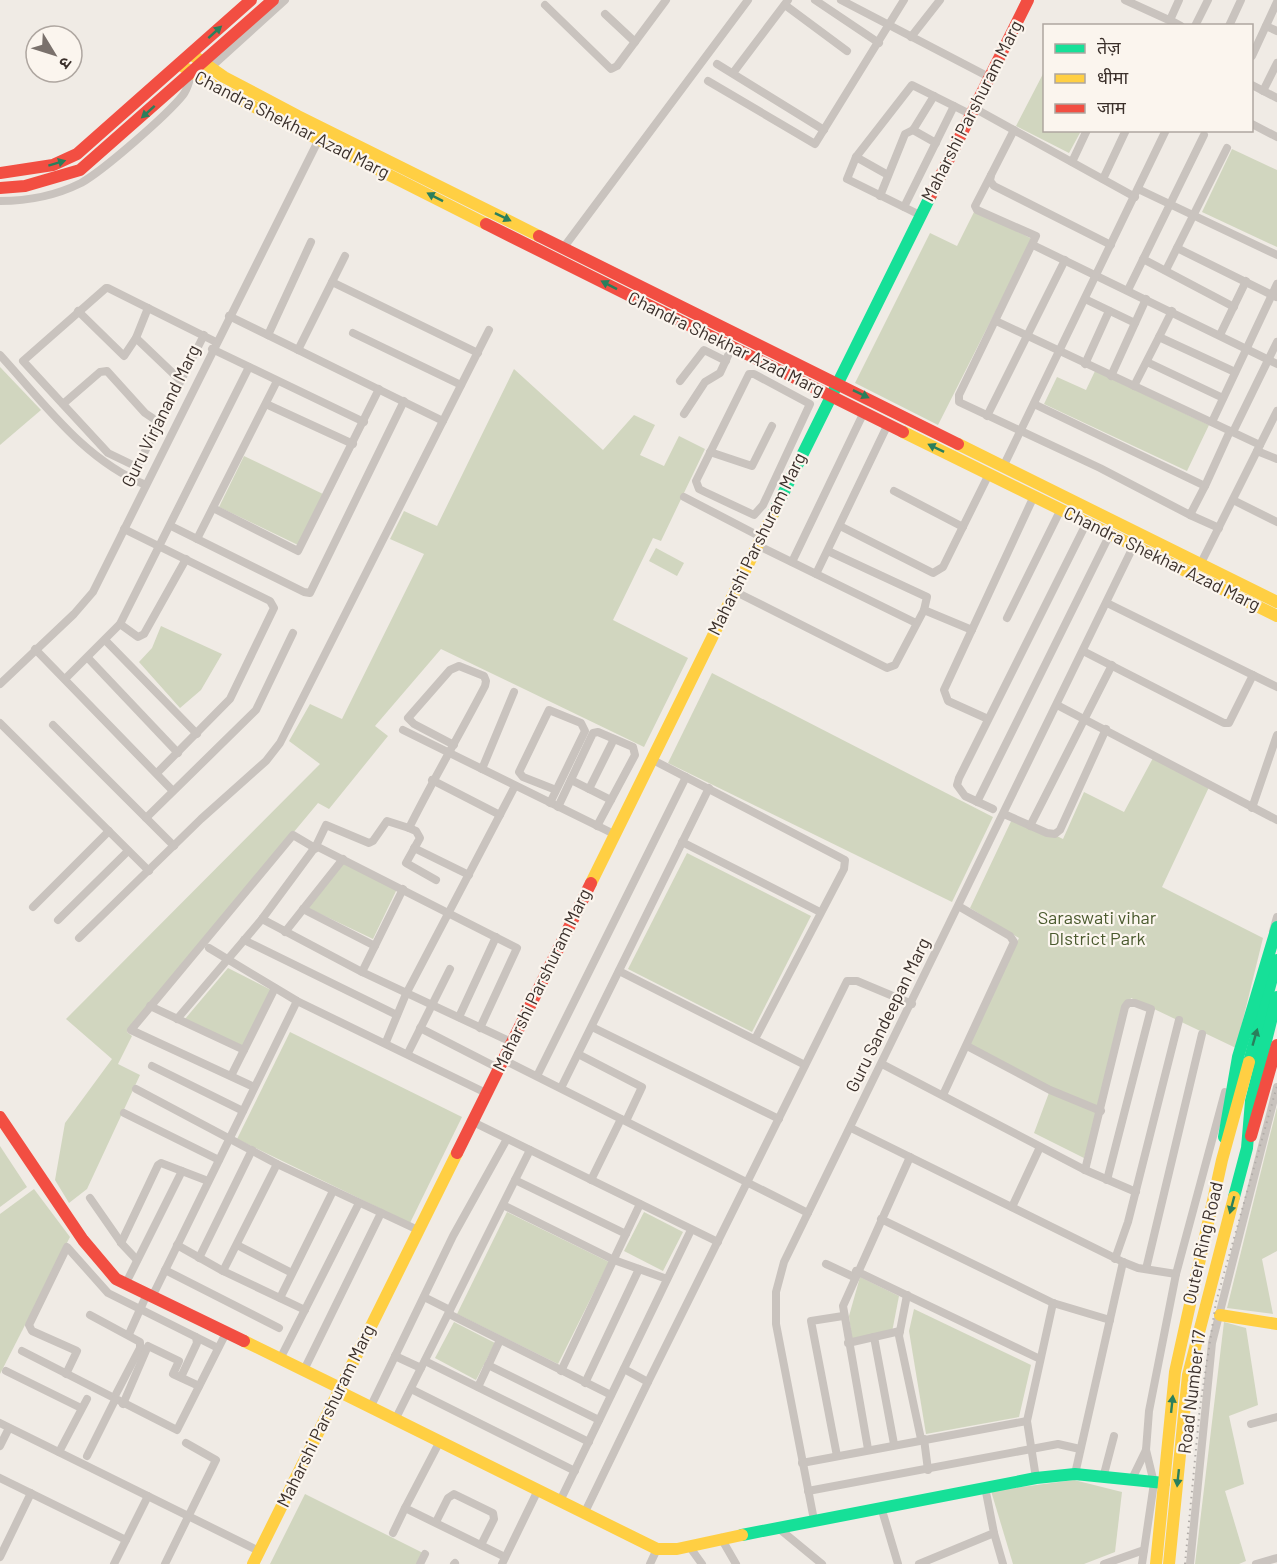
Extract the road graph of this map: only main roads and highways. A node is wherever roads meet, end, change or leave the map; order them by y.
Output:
1 (251, 0) edge
2 (273, 0) edge
3 (1028, 0) edge
4 (191, 54) junction
5 (180, 64) junction
6 (206, 66) junction
7 (192, 73) junction
8 (321, 134) junction
9 (0, 173) edge
10 (0, 188) edge
11 (837, 382) junction
12 (830, 396) junction
13 (1000, 463) junction
14 (993, 476) junction
15 (1277, 602) edge
16 (1277, 616) edge
17 (1277, 927) edge
18 (1277, 960) edge
19 (1277, 997) edge
20 (1277, 1047) edge
21 (0, 1117) edge
22 (1247, 1148) junction
23 (1222, 1160) junction
24 (1220, 1315) road end
25 (1277, 1324) edge
26 (339, 1390) junction
27 (1159, 1483) junction
28 (253, 1564) edge
29 (1156, 1564) edge
30 (1169, 1564) edge

4 -> 1 main road
2 - 6 main road
3 - 11 main road, Maharshi Parshuram Marg
4 - 5 main road
4 - 6 main road, Chandra Shekhar Azad Marg
5 - 7 main road, Chandra Shekhar Azad Marg
9 -> 5 main road
6 - 7 main road
6 - 8 main road, Chandra Shekhar Azad Marg
7 - 8 main road, Chandra Shekhar Azad Marg
7 -> 10 main road
8 -> 11 main road, Chandra Shekhar Azad Marg
12 -> 8 main road, Chandra Shekhar Azad Marg
11 - 12 main road, Maharshi Parshuram Marg
11 -> 13 main road, Chandra Shekhar Azad Marg
14 -> 12 main road, Chandra Shekhar Azad Marg
12 - 26 main road, Maharshi Parshuram Marg
13 - 14 main road
13 - 15 main road, Chandra Shekhar Azad Marg
14 - 16 main road, Chandra Shekhar Azad Marg
17 - 23 main road, Outer Ring Road
23 -> 18 main road
19 - 22 main road
20 - 22 main road, Outer Ring Road
21 - 26 main road
22 -> 30 main road, Outer Ring Road
27 -> 23 main road, Outer Ring Road
24 - 25 main road
26 - 27 main road
26 - 28 main road, Maharshi Parshuram Marg
27 - 29 main road, Outer Ring Road

